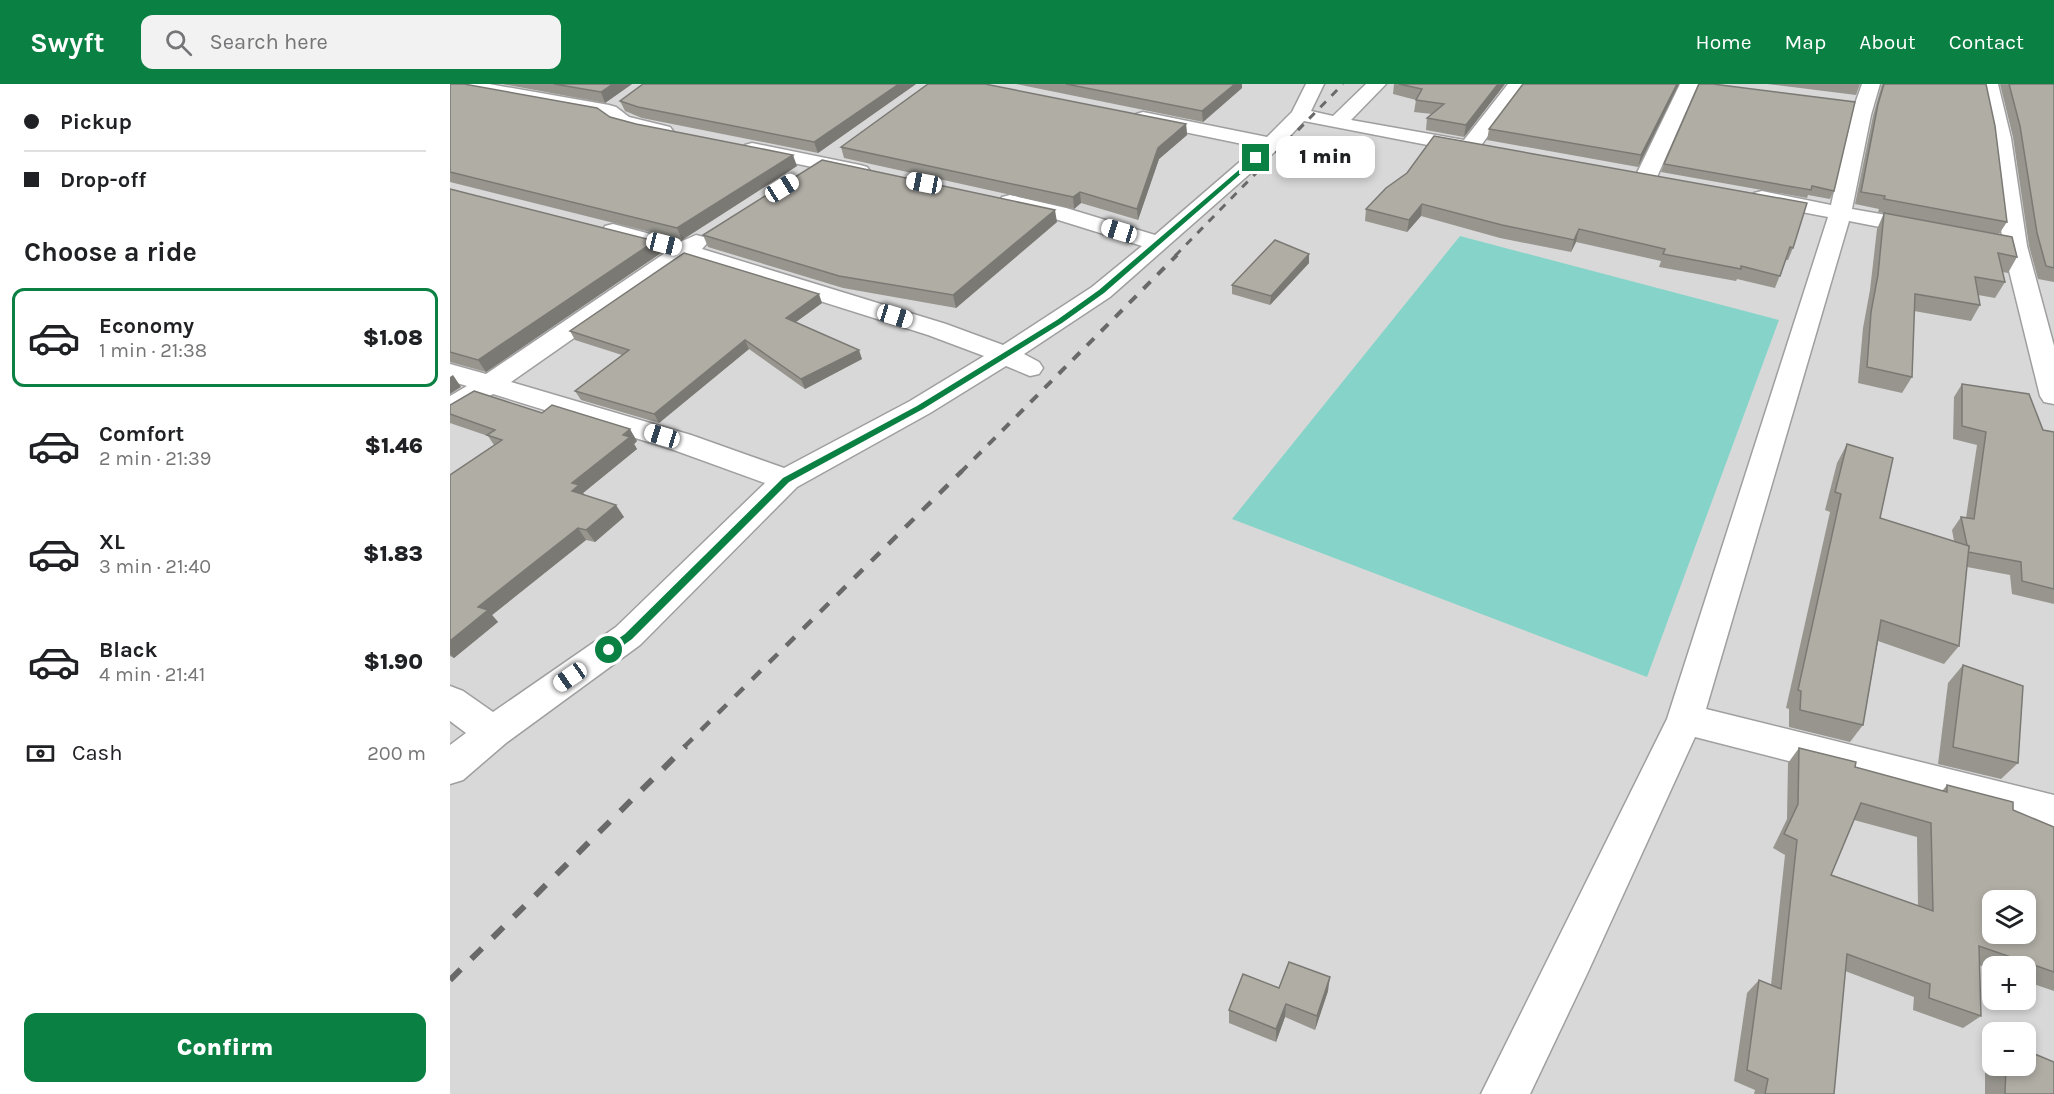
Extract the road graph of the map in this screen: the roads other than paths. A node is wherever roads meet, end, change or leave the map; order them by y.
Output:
1 (458, 84) edge
2 (1315, 84) edge
3 (1377, 84) edge
4 (1518, 84) edge
5 (1689, 84) edge
6 (1871, 84) edge
7 (1989, 84) edge
8 (1844, 102) edge
9 (1866, 104) junction
10 (1125, 114) edge
11 (1300, 114) junction
12 (1336, 123) junction
13 (686, 136) edge
14 (848, 143) edge
15 (1272, 144) junction
16 (731, 145) edge
17 (1470, 147) junction
18 (1505, 153) edge
19 (820, 163) junction
20 (877, 174) edge
21 (1645, 177) edge
22 (791, 182) edge
23 (1737, 194) edge
24 (990, 198) edge
25 (1840, 213) junction
26 (595, 226) edge
27 (714, 231) edge
28 (1945, 233) edge
29 (1991, 242) edge
30 (1159, 244) junction
31 (2014, 246) junction
32 (685, 250) junction
33 (1018, 362) junction
34 (450, 372) edge
35 (488, 385) junction
36 (2054, 396) edge
37 (450, 408) edge
38 (786, 480) junction
39 (450, 701) edge
40 (1685, 719) junction
41 (493, 732) junction
42 (450, 768) edge
43 (2054, 812) edge
44 (1505, 1094) edge

1 - 13 street
2 - 11 street
3 - 12 street
4 - 17 street
5 - 21 street
6 - 9 street
7 - 31 street
8 - 9 street
9 - 25 street
10 - 15 street
11 - 12 street
11 - 15 street
12 - 17 street
14 - 19 street
15 - 30 street
16 - 19 street
17 - 18 street
19 - 20 street
19 - 22 street
23 - 25 street
24 - 30 street
25 - 28 street
25 - 40 street
26 - 32 street
27 - 32 street
29 - 31 street
30 - 33 street
31 - 36 street
32 - 33 street
32 - 35 street
33 - 38 street
34 - 35 street
35 - 37 street
35 - 38 street
38 - 41 street
39 - 41 street
40 - 43 street
40 - 44 street
41 - 42 street

